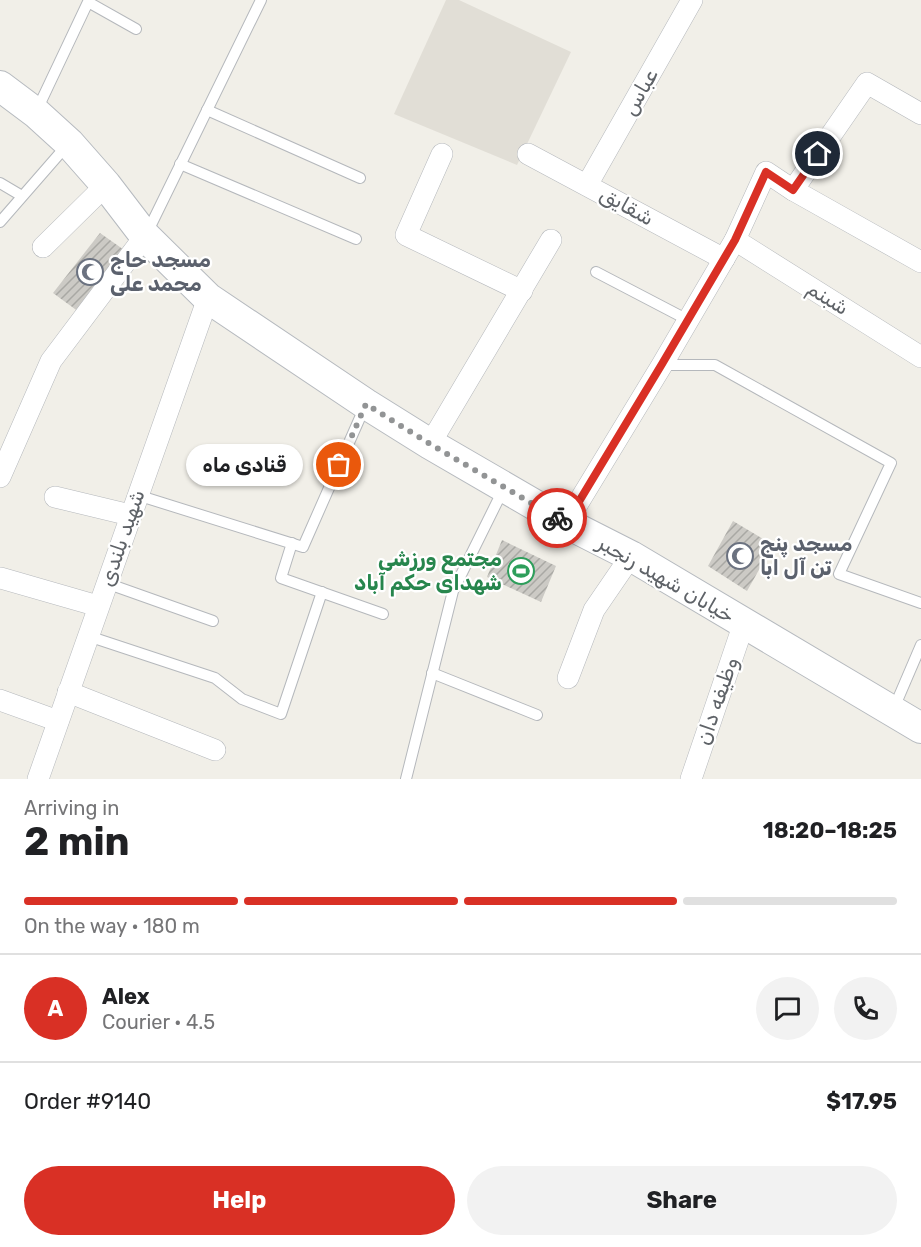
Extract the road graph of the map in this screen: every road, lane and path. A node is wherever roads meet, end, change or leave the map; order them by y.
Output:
1 (261, 0) edge
2 (692, 0) edge
3 (136, 29) dead end
4 (0, 86) edge
5 (207, 110) junction
6 (36, 113) junction
7 (921, 114) edge
8 (69, 143) junction
9 (442, 154) dead end
10 (528, 154) dead end
11 (180, 165) junction
12 (360, 178) dead end
13 (0, 183) edge
14 (106, 185) junction
15 (587, 185) junction
16 (793, 190) junction
17 (22, 196) junction
18 (0, 222) edge
19 (145, 236) junction
20 (356, 239) dead end
21 (551, 240) dead end
22 (735, 240) junction
23 (43, 247) dead end
24 (724, 259) junction
25 (921, 261) edge
26 (596, 272) dead end
27 (522, 291) junction
28 (208, 298) junction
29 (688, 320) junction
30 (921, 357) edge
31 (662, 364) junction
32 (366, 404) junction
33 (430, 444) junction
34 (0, 477) edge
35 (504, 488) junction
36 (137, 495) junction
37 (56, 498) dead end
38 (130, 515) junction
39 (566, 523) junction
40 (292, 543) junction
41 (630, 556) junction
42 (1, 578) edge
43 (106, 583) junction
44 (322, 592) junction
45 (921, 603) edge
46 (98, 606) junction
47 (383, 614) dead end
48 (213, 621) dead end
49 (744, 623) junction
50 (88, 636) junction
51 (921, 645) edge
52 (432, 673) junction
53 (568, 678) dead end
54 (68, 692) junction
55 (0, 700) edge
56 (892, 711) junction
57 (537, 715) dead end
58 (58, 721) junction
59 (921, 728) edge
60 (215, 750) dead end
61 (38, 779) edge
62 (406, 779) edge
63 (691, 779) edge

1 - 5 lane
2 - 15 street, عباس
3 - 6 lane
4 - 6 street, خیابان شهید رنجبر
5 - 11 lane
5 - 12 lane
6 - 8 street, خیابان شهید رنجبر
7 - 16 street
8 - 14 street, خیابان شهید رنجبر
8 - 17 lane
9 - 27 street
10 - 15 street, شقایق
11 - 19 lane
11 - 20 lane
13 - 17 lane
14 - 19 street, خیابان شهید رنجبر
14 - 23 street
15 - 24 street, شقایق
16 - 22 street
16 - 25 street
17 - 18 lane
19 - 28 street, خیابان شهید رنجبر
19 - 34 street
21 - 27 street
22 - 24 street
22 - 30 street, شبنم
24 - 29 street
26 - 29 lane
27 - 33 street
28 - 32 street, خیابان شهید رنجبر
28 - 36 street, شهید بلندی
29 - 31 street
31 - 39 street
31 - 45 lane
32 - 33 street, خیابان شهید رنجبر
32 - 40 lane
33 - 35 street, خیابان شهید رنجبر
35 - 39 street, خیابان شهید رنجبر
35 - 52 lane
36 - 38 street, شهید بلندی
36 - 40 lane
37 - 38 street
38 - 43 street, شهید بلندی
39 - 41 street, خیابان شهید رنجبر
40 - 44 lane
41 - 49 street, خیابان شهید رنجبر
41 - 53 street
42 - 46 street
43 - 46 street, شهید بلندی
43 - 48 lane
44 - 47 lane
44 - 50 lane
46 - 50 street, شهید بلندی
49 - 56 street, خیابان شهید رنجبر
49 - 63 street, وظیفه دان
50 - 54 street, شهید بلندی
51 - 56 lane
52 - 57 lane
52 - 62 lane
54 - 58 street, شهید بلندی
54 - 60 street
55 - 58 street
56 - 59 street, خیابان شهید رنجبر
58 - 61 street, شهید بلندی

